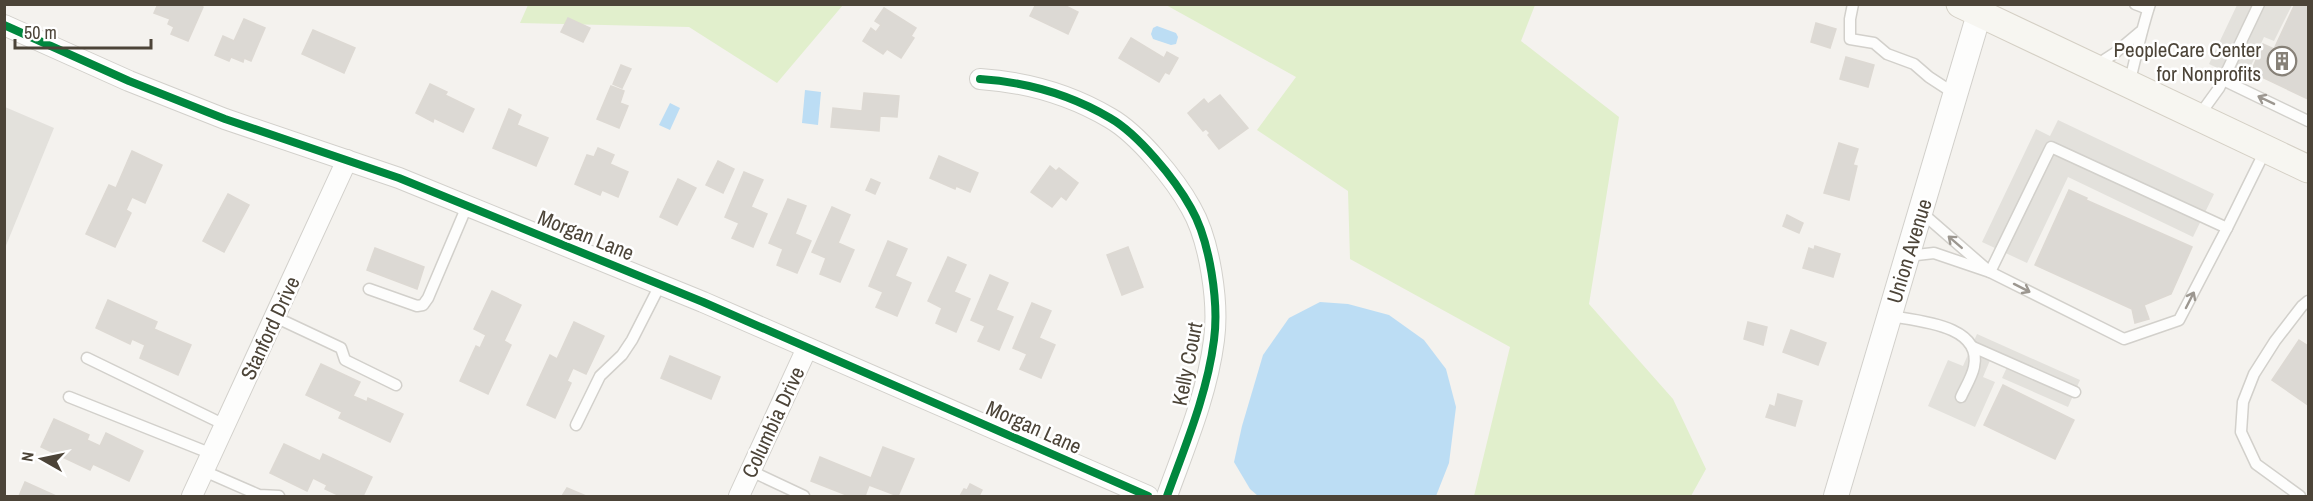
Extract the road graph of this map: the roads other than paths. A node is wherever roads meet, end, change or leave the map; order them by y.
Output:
1 (1853, 4) edge
2 (2135, 4) edge
3 (2259, 4) edge
4 (2149, 7) edge
5 (1974, 8) edge
6 (4, 25) edge
7 (2140, 32) junction
8 (2092, 67) junction
9 (980, 79) dead end
10 (2223, 80) junction
11 (2129, 85) junction
12 (1956, 94) junction
13 (2198, 117) junction
14 (2308, 121) edge
15 (2266, 149) junction
16 (348, 160) junction
17 (2308, 169) edge
18 (467, 206) junction
19 (1921, 212) junction
20 (2227, 228) junction
21 (1908, 256) junction
22 (1990, 272) junction
23 (660, 285) junction
24 (369, 289) dead end
25 (2308, 301) edge
26 (1890, 316) junction
27 (275, 317) junction
28 (1973, 347) junction
29 (807, 348) junction
30 (87, 358) dead end
31 (396, 384) dead end
32 (2075, 392) dead end
33 (69, 397) dead end
34 (1961, 397) dead end
35 (225, 425) junction
36 (576, 425) dead end
37 (208, 462) junction
38 (751, 471) junction
39 (192, 496) edge
40 (279, 496) edge
41 (741, 496) edge
42 (804, 496) edge
43 (1148, 496) edge
44 (1167, 496) edge
45 (1836, 496) edge
46 (2300, 496) edge

1 - 12 lane
2 - 4 lane
3 - 10 lane
4 - 7 lane
5 - 8 main road
5 - 12 street, Union Avenue
6 - 16 street, Morgan Lane
7 - 8 lane
7 - 11 lane
8 - 11 main road
9 - 44 street, Kelly Court
10 - 13 lane
14 -> 10 lane
11 - 13 main road
12 - 19 street, Union Avenue
13 - 15 main road
15 - 17 main road
15 - 20 lane
16 - 18 street, Morgan Lane
16 - 27 street, Stanford Drive
18 - 23 street, Morgan Lane
18 - 24 lane
19 - 21 street, Union Avenue
22 -> 19 lane
22 -> 20 lane
20 - 22 lane
21 - 22 lane
21 - 26 street, Union Avenue
23 - 29 street, Morgan Lane
23 - 36 lane
25 - 46 lane
26 - 28 lane
26 - 45 street, Union Avenue
27 - 31 lane
27 - 35 street, Stanford Drive
28 - 32 lane
28 - 34 lane
29 - 38 street, Columbia Drive
29 - 43 street, Morgan Lane
30 - 35 lane
33 - 37 lane
35 - 37 street, Stanford Drive
37 - 39 street, Stanford Drive
37 - 40 lane
38 - 41 street, Columbia Drive
38 - 42 lane

